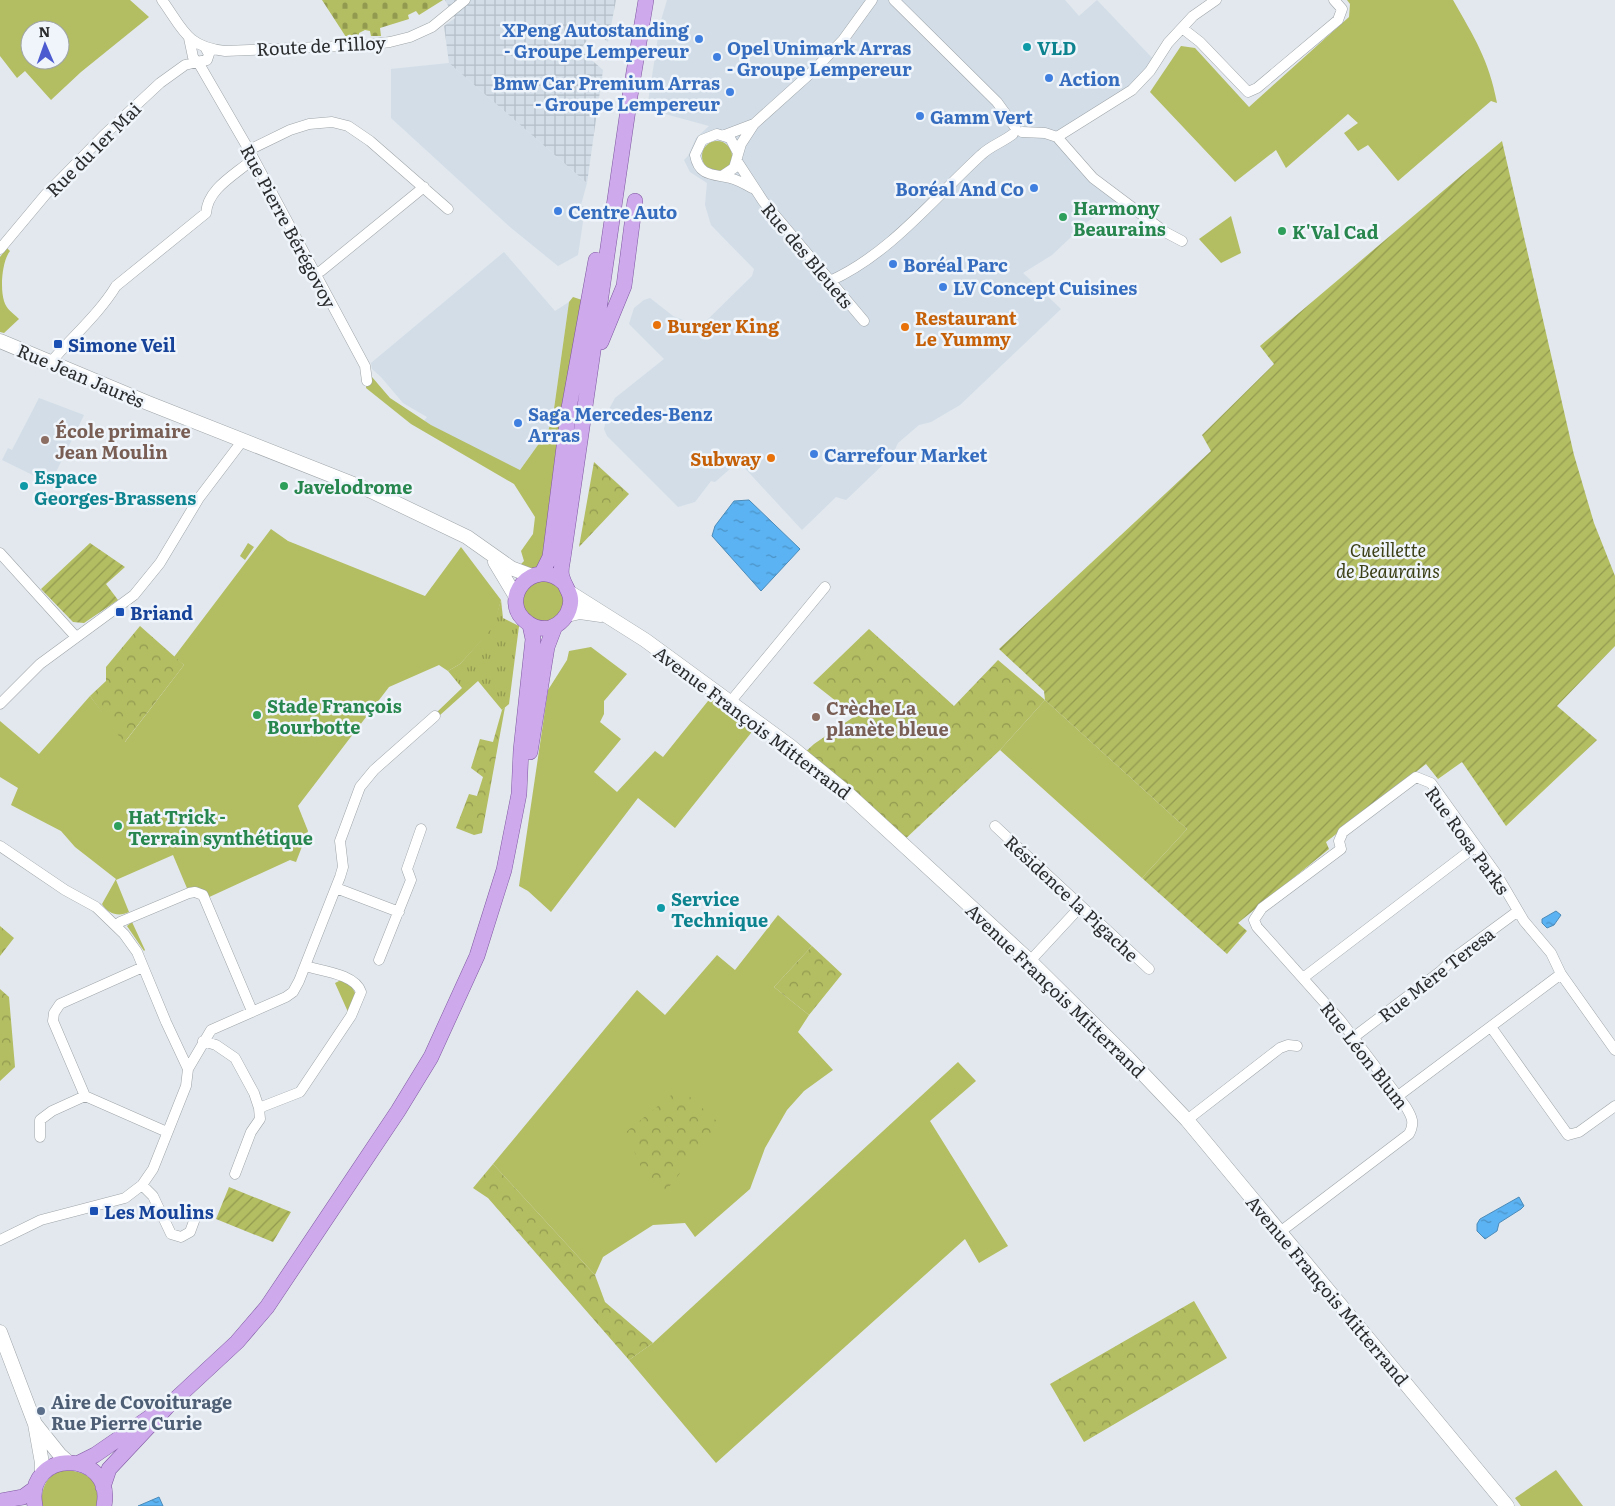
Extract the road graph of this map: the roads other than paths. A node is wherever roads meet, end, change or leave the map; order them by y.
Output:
1 (162, 0) edge
2 (465, 0) edge
3 (639, 0) edge
4 (646, 0) edge
5 (872, 0) edge
6 (894, 0) edge
7 (1216, 0) edge
8 (1334, 0) edge
9 (1182, 28) junction
10 (202, 56) junction
11 (754, 124) junction
12 (1016, 131) junction
13 (725, 135) junction
14 (1057, 137) junction
15 (251, 155) junction
16 (738, 157) junction
17 (722, 176) junction
18 (424, 187) junction
19 (754, 189) junction
20 (635, 200) dead end
21 (448, 209) dead end
22 (1182, 241) dead end
23 (0, 249) edge
24 (314, 274) junction
25 (830, 281) junction
26 (864, 321) dead end
27 (0, 341) edge
28 (51, 362) junction
29 (367, 381) dead end
30 (585, 406) junction
31 (243, 440) junction
32 (0, 554) edge
33 (490, 555) junction
34 (537, 574) junction
35 (825, 586) dead end
36 (567, 588) junction
37 (516, 597) junction
38 (567, 615) junction
39 (605, 616) junction
40 (530, 625) junction
41 (555, 626) junction
42 (76, 637) junction
43 (732, 701) junction
44 (0, 704) edge
45 (435, 716) dead end
46 (519, 794) junction
47 (995, 826) dead end
48 (421, 829) dead end
49 (0, 846) edge
50 (1476, 846) junction
51 (336, 888) junction
52 (1080, 907) junction
53 (1518, 911) junction
54 (399, 912) junction
55 (117, 926) junction
56 (1257, 927) joint
57 (379, 960) dead end
58 (1030, 961) junction
59 (305, 966) junction
60 (143, 967) junction
61 (1149, 969) dead end
62 (1561, 974) junction
63 (1303, 978) junction
64 (252, 1011) junction
65 (1491, 1026) junction
66 (1354, 1037) junction
67 (203, 1041) junction
68 (1296, 1046) dead end
69 (1615, 1050) edge
70 (188, 1069) junction
71 (85, 1096) junction
72 (1398, 1096) junction
73 (1615, 1106) edge
74 (259, 1108) junction
75 (1187, 1120) junction
76 (166, 1132) junction
77 (40, 1137) dead end
78 (235, 1174) dead end
79 (142, 1185) junction
80 (197, 1214) dead end
81 (1280, 1232) junction
82 (0, 1240) edge
83 (0, 1332) edge
84 (167, 1407) junction
85 (35, 1424) junction
86 (74, 1463) junction
87 (42, 1475) junction
88 (103, 1487) junction
89 (34, 1489) junction
90 (0, 1501) edge
91 (35, 1506) edge
92 (104, 1506) edge
93 (1507, 1506) edge

1 - 10 street
2 - 10 street, Route de Tilloy
3 - 34 main road
4 - 30 main road
5 - 11 street
6 - 12 street
7 - 9 street
8 - 9 street
9 - 14 street
10 - 15 street, Rue Pierre Bérégovoy
10 - 23 street, Rue du 1er Mai
11 - 13 street
11 - 16 street
12 - 14 street
12 - 25 street
13 - 16 street
13 - 17 street
14 - 22 street
15 - 18 street
15 - 24 street, Rue Pierre Bérégovoy
15 - 28 street
16 - 17 street
16 - 19 street, Rue des Bleuets
17 - 19 street
18 - 21 street
18 - 24 street
19 - 25 street, Rue des Bleuets
20 - 30 main road
24 - 29 street, Rue Pierre Bérégovoy
25 - 26 street, Rue des Bleuets
27 - 28 main road, Rue Jean Jaurès
28 - 31 main road, Rue Jean Jaurès
30 - 36 main road
31 - 33 main road, Rue Jean Jaurès
31 - 42 street
32 - 42 street
33 - 34 main road
33 - 37 main road
34 - 36 main road
34 - 37 main road
35 - 43 street
36 - 38 main road
36 - 39 main road, Avenue François Mitterrand
37 - 40 main road
38 - 39 main road
38 - 41 main road
39 - 43 main road, Avenue François Mitterrand
40 - 41 main road
40 - 46 main road
41 - 46 main road
42 - 44 street
43 - 58 main road, Avenue François Mitterrand
45 - 51 street
46 - 84 main road
47 - 52 street, Résidence la Pigache
48 - 54 street
49 - 55 street
50 - 53 street, Rue Rosa Parks
50 - 56 street, Rue Rosa Parks
50 - 63 street
51 - 54 street
51 - 59 street
52 - 58 street
52 - 61 street, Résidence la Pigache
53 - 62 street, Rue Rosa Parks
53 - 66 street, Rue Mère Teresa
54 - 57 street
55 - 60 street
55 - 64 street
56 - 63 street, Rue Léon Blum
58 - 75 main road, Avenue François Mitterrand
59 - 64 street
59 - 74 street
60 - 70 street
60 - 71 street
62 - 65 street
62 - 69 street, Rue Rosa Parks
63 - 66 street, Rue Léon Blum
64 - 67 street
65 - 72 street
65 - 73 street
66 - 72 street, Rue Léon Blum
67 - 70 street
67 - 74 street
68 - 75 street
70 - 76 street
71 - 76 street
71 - 77 street
72 - 81 street, Rue Léon Blum
74 - 78 street
75 - 81 main road, Avenue François Mitterrand
76 - 79 street
79 - 80 street
79 - 82 street
81 - 93 main road, Avenue François Mitterrand
83 - 85 main road
84 - 86 main road
84 - 88 main road
85 - 86 main road
85 - 87 main road
86 - 87 main road
86 - 88 main road
87 - 89 main road
88 - 92 main road
89 - 90 main road
89 - 91 main road

